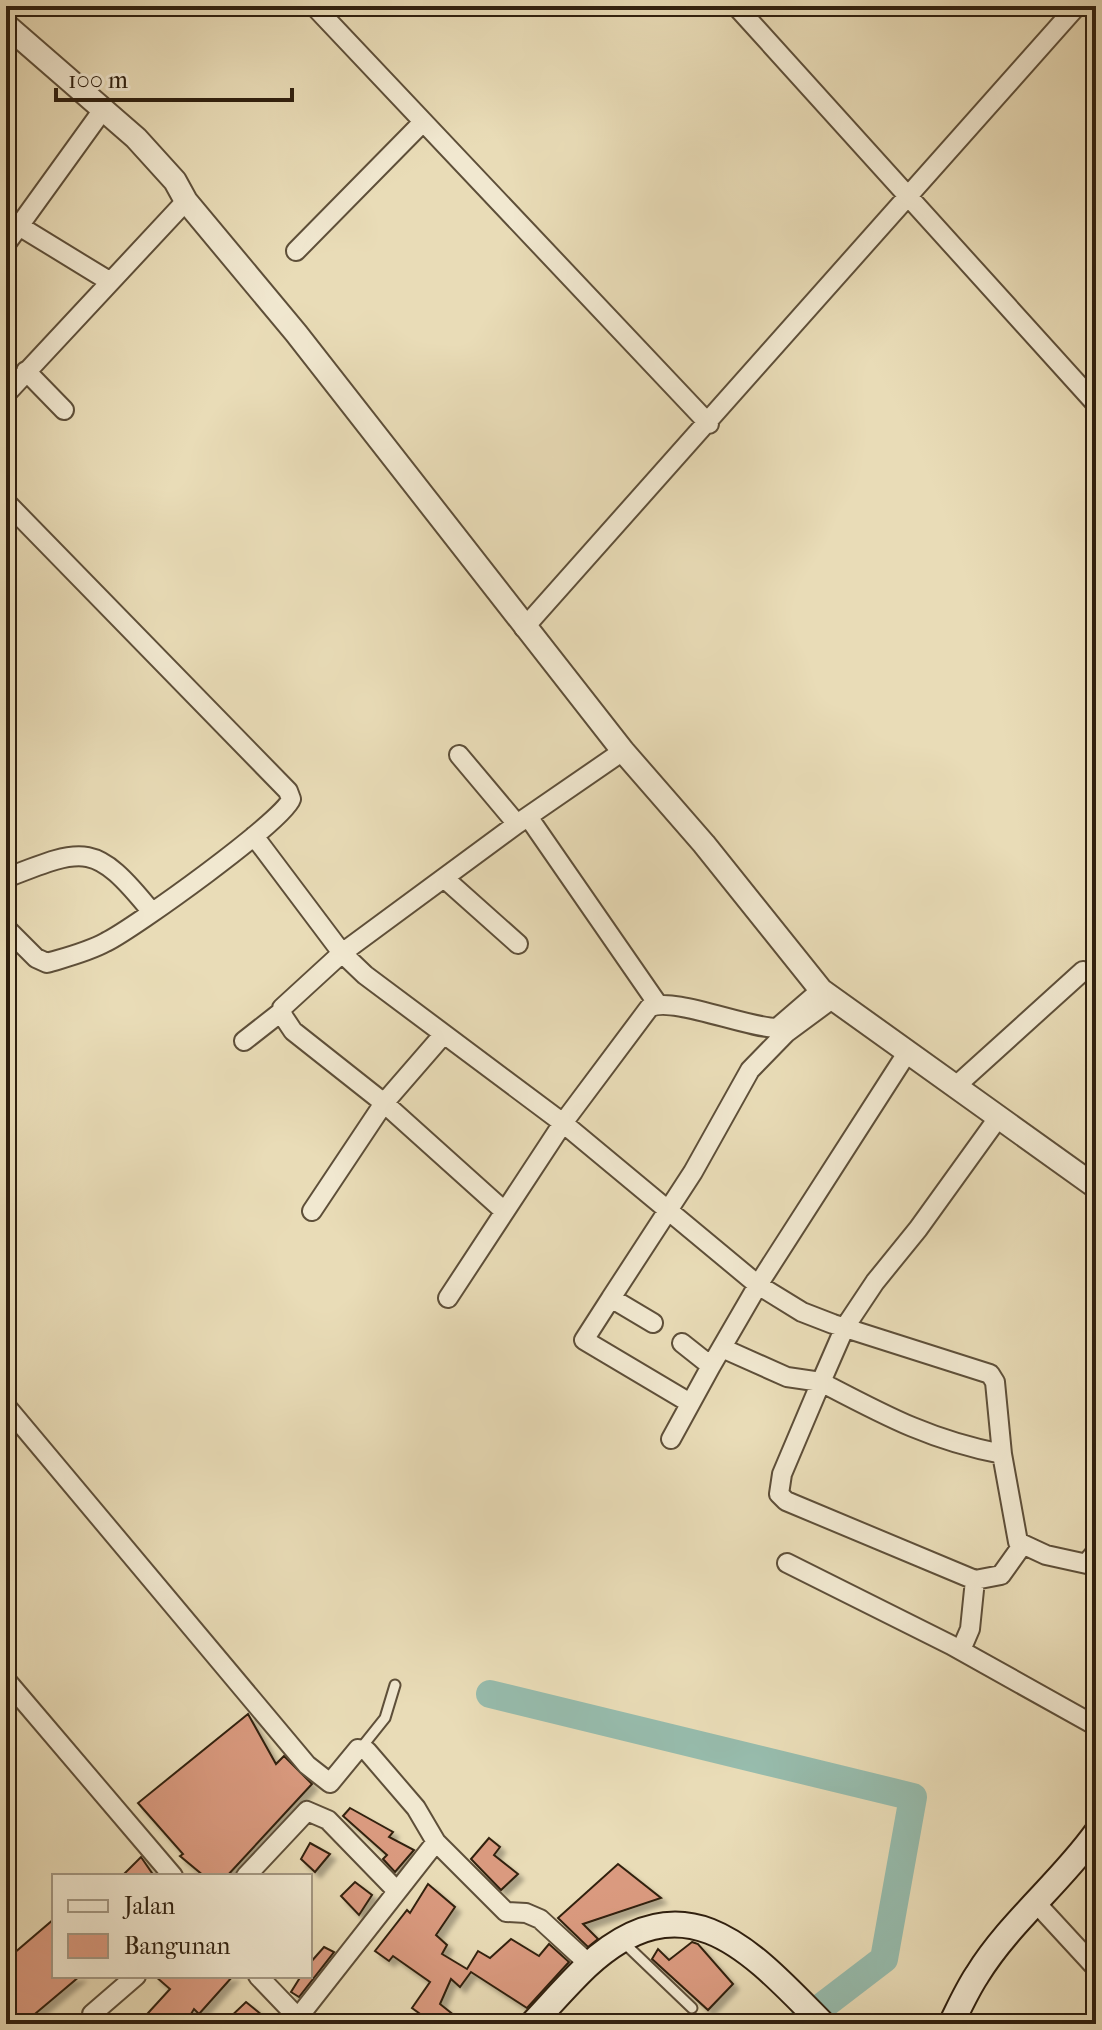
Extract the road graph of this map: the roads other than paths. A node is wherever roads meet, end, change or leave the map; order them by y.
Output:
1 (314, 6) edge
2 (736, 6) edge
3 (1072, 8) edge
4 (6, 25) edge
5 (102, 111) junction
6 (422, 123) junction
7 (910, 197) junction
8 (186, 201) junction
9 (12, 222) edge
10 (6, 244) edge
11 (296, 251) dead end
12 (109, 281) junction
13 (26, 371) junction
14 (6, 394) edge
15 (1096, 404) edge
16 (64, 410) dead end
17 (709, 424) junction
18 (6, 502) edge
19 (524, 628) junction
20 (623, 751) junction
21 (459, 755) dead end
22 (523, 821) junction
23 (254, 836) junction
24 (6, 878) edge
25 (444, 878) junction
26 (151, 911) junction
27 (6, 928) edge
28 (518, 944) dead end
29 (342, 953) junction
30 (1083, 971) dead end
31 (826, 995) junction
32 (657, 1003) junction
33 (281, 1012) junction
34 (443, 1035) junction
35 (244, 1041) dead end
36 (907, 1053) junction
37 (957, 1085) junction
38 (384, 1103) junction
39 (998, 1118) junction
40 (563, 1123) junction
41 (1096, 1187) edge
42 (503, 1210) junction
43 (312, 1211) dead end
44 (669, 1211) junction
45 (758, 1285) junction
46 (448, 1298) dead end
47 (611, 1298) junction
48 (653, 1323) dead end
49 (845, 1327) junction
50 (682, 1343) dead end
51 (722, 1348) junction
52 (711, 1366) junction
53 (821, 1382) junction
54 (690, 1403) junction
55 (6, 1406) edge
56 (671, 1439) dead end
57 (1002, 1454) junction
58 (1096, 1545) edge
59 (1021, 1547) junction
60 (787, 1563) dead end
61 (1088, 1564) edge
62 (975, 1580) junction
63 (961, 1650) junction
64 (6, 1680) edge
65 (395, 1685) dead end
66 (1096, 1726) edge
67 (361, 1748) junction
68 (326, 1782) junction
69 (307, 1811) junction
70 (1096, 1833) edge
71 (436, 1842) junction
72 (171, 1874) edge
73 (248, 1874) edge
74 (396, 1890) junction
75 (1037, 1904) junction
76 (622, 1941) junction
77 (589, 1964) junction
78 (1096, 1968) edge
79 (134, 1978) edge
80 (260, 1978) edge
81 (692, 2008) dead end
82 (298, 2023) edge
83 (94, 2024) edge
84 (532, 2024) edge
85 (823, 2024) edge
86 (951, 2024) edge

1 - 6 street
2 - 7 street
3 - 7 street
4 - 5 street
5 - 8 street
5 - 9 street
6 - 11 street
6 - 17 street
7 - 15 street
7 - 17 street
8 - 12 street
8 - 19 street
9 - 10 street
9 - 12 street
12 - 13 street
13 - 14 street
13 - 16 street
17 - 19 street
18 - 23 street
19 - 20 street
20 - 22 street
20 - 31 street
21 - 22 street
22 - 25 street
22 - 32 street
23 - 26 street
23 - 29 street
24 - 26 street
25 - 28 street
25 - 29 street
26 - 27 street
29 - 33 street
29 - 34 street
30 - 37 street
31 - 32 street
31 - 36 street
31 - 44 street
32 - 40 street
33 - 35 street
33 - 38 street
34 - 38 street
34 - 40 street
36 - 37 street
36 - 45 street
37 - 39 street
38 - 42 street
38 - 43 street
39 - 41 street
39 - 49 street
40 - 42 street
40 - 44 street
42 - 46 street
44 - 45 street
44 - 47 street
45 - 49 street
45 - 51 street
47 - 48 street
47 - 54 street
49 - 53 street
49 - 57 street
50 - 52 street
51 - 52 street
51 - 53 street
52 - 54 street
53 - 57 street
53 - 62 street
54 - 56 street
55 - 68 street
57 - 59 street
58 - 61 lane
59 - 61 street
59 - 62 street
60 - 63 street
62 - 63 street
63 - 66 street
64 - 72 street
65 - 67 lane
67 - 68 street
67 - 71 street
68 - 69 street
69 - 73 street
69 - 74 street
70 - 75 main road
71 - 74 street
71 - 77 street
74 - 82 street
75 - 78 street
75 - 86 main road
76 - 77 main road
76 - 81 lane
76 - 85 main road
77 - 84 main road
79 - 83 street
80 - 82 street

